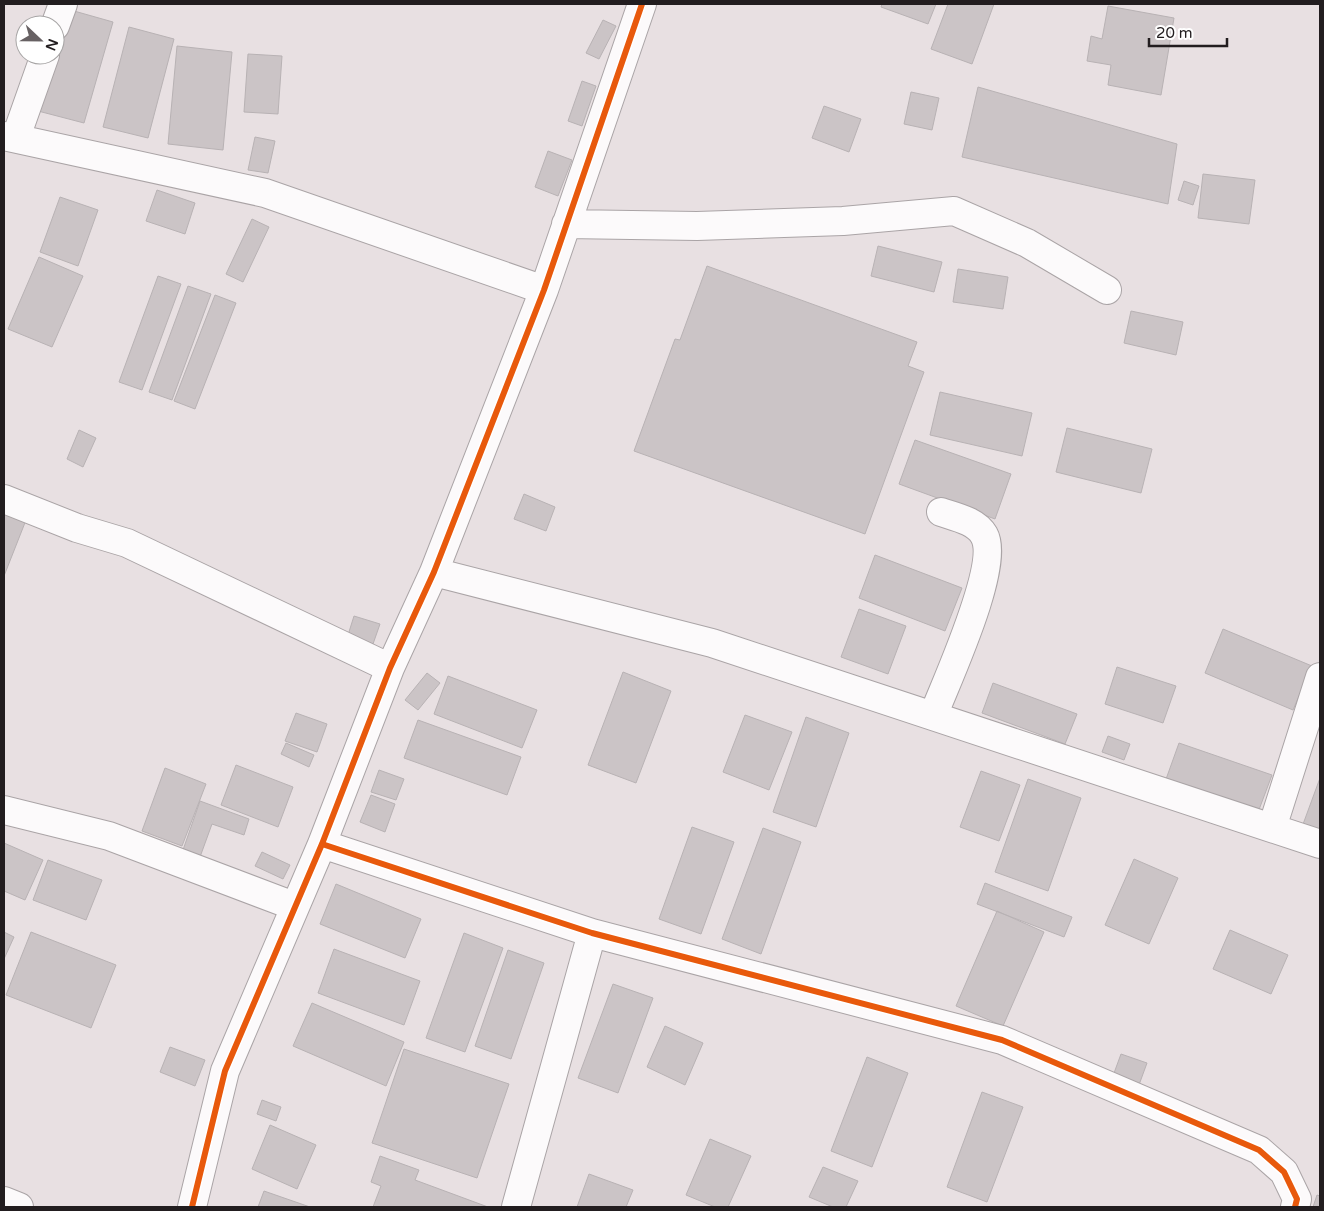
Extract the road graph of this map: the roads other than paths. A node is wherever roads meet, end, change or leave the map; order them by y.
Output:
1 (642, 4) edge
2 (41, 65) edge
3 (10, 136) edge
4 (566, 224) junction
5 (544, 290) junction
6 (1107, 290) dead end
7 (4, 499) edge
8 (941, 512) dead end
9 (434, 572) junction
10 (390, 668) junction
11 (1320, 677) edge
12 (933, 716) junction
13 (4, 810) edge
14 (1272, 828) junction
15 (322, 844) junction
16 (1320, 844) edge
17 (294, 906) junction
18 (592, 933) junction
19 (4, 1201) edge
20 (19, 1207) edge
21 (192, 1207) edge
22 (516, 1207) edge
23 (1295, 1207) edge

1 - 4 street
2 - 3 street
3 - 5 street
4 - 5 street
4 - 6 street
5 - 9 street
7 - 10 street
8 - 12 street
9 - 10 street
9 - 12 street
10 - 15 street
11 - 14 street
12 - 14 street
13 - 17 street
14 - 16 street
15 - 17 street
15 - 18 street
17 - 21 street
18 - 22 street
18 - 23 street
19 - 20 street

